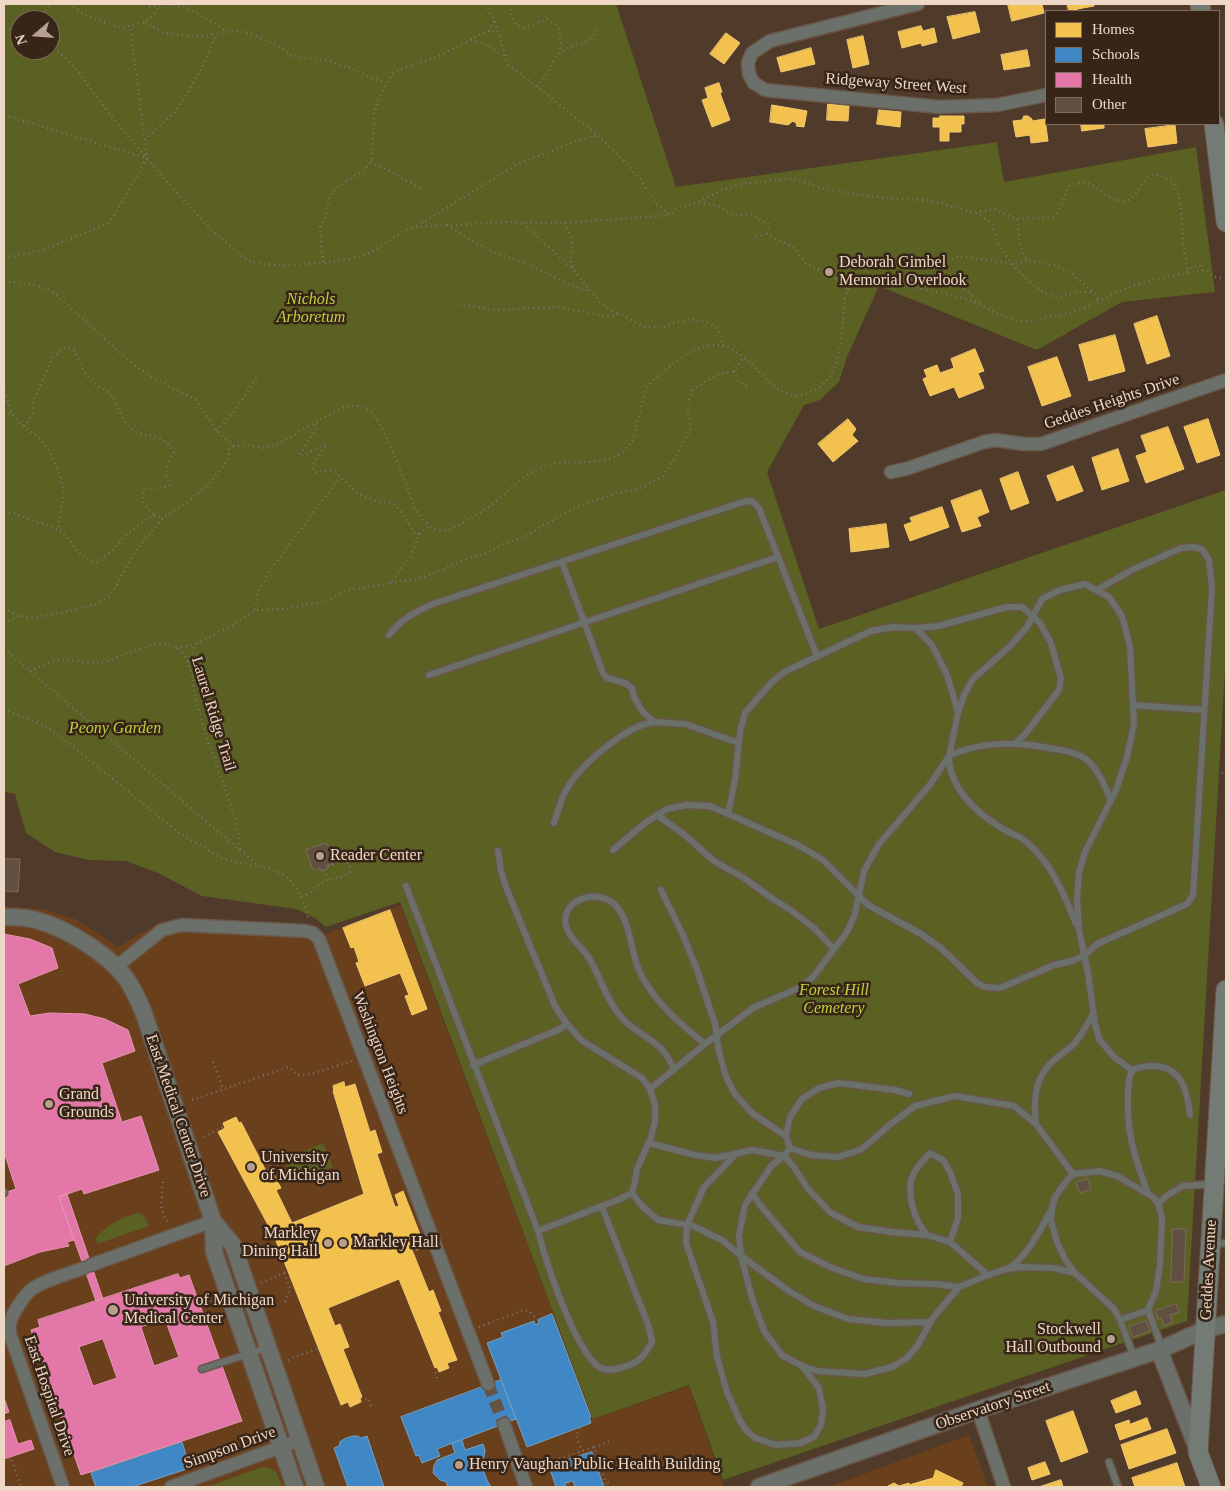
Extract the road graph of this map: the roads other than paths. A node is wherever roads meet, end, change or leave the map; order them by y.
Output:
1 (918, 4) edge
2 (1045, 95) edge
3 (1214, 125) edge
4 (1224, 176) edge
5 (1226, 222) edge
6 (1226, 380) edge
7 (891, 472) dead end
8 (778, 557) junction
9 (562, 562) junction
10 (1097, 590) junction
11 (1032, 617) junction
12 (585, 622) junction
13 (916, 628) junction
14 (389, 636) dead end
15 (817, 656) junction
16 (429, 675) dead end
17 (1134, 705) junction
18 (1204, 710) junction
19 (958, 712) junction
20 (654, 722) junction
21 (739, 743) junction
22 (1016, 743) junction
23 (949, 756) junction
24 (1111, 800) junction
25 (728, 814) junction
26 (657, 815) junction
27 (554, 823) dead end
28 (613, 850) dead end
29 (498, 851) dead end
30 (406, 886) dead end
31 (661, 890) dead end
32 (859, 895) junction
33 (4, 917) edge
34 (1079, 930) junction
35 (834, 949) junction
36 (1085, 955) junction
37 (116, 967) junction
38 (1226, 1001) edge
39 (1093, 1014) junction
40 (567, 1024) junction
41 (716, 1035) junction
42 (705, 1044) junction
43 (474, 1065) junction
44 (674, 1070) junction
45 (1133, 1071) junction
46 (650, 1089) junction
47 (909, 1094) dead end
48 (1190, 1115) dead end
49 (1036, 1124) junction
50 (786, 1136) junction
51 (649, 1143) junction
52 (790, 1148) junction
53 (735, 1155) junction
54 (784, 1156) junction
55 (1073, 1174) junction
56 (1220, 1184) edge
57 (632, 1193) junction
58 (752, 1193) junction
59 (1148, 1193) junction
60 (1158, 1203) junction
61 (602, 1206) junction
62 (1052, 1208) junction
63 (213, 1221) junction
64 (687, 1225) junction
65 (538, 1231) junction
66 (927, 1235) junction
67 (950, 1242) junction
68 (1218, 1243) edge
69 (741, 1256) junction
70 (1003, 1270) junction
71 (1075, 1273) junction
72 (988, 1275) junction
73 (959, 1287) junction
74 (1148, 1310) junction
75 (1120, 1320) junction
76 (931, 1322) junction
77 (1226, 1324) edge
78 (1206, 1329) junction
79 (268, 1347) junction
80 (1161, 1349) junction
81 (249, 1354) junction
82 (1134, 1358) junction
83 (802, 1366) junction
84 (202, 1369) dead end
85 (488, 1384) tunnel mouth
86 (978, 1410) junction
87 (504, 1424) tunnel mouth
88 (300, 1440) junction
89 (281, 1447) junction
90 (1198, 1452) junction
91 (1109, 1462) dead end
92 (63, 1487) edge
93 (171, 1487) edge
94 (295, 1487) edge
95 (316, 1487) edge
96 (526, 1487) edge
97 (760, 1487) edge
98 (1004, 1487) edge
99 (1118, 1487) edge
100 (1210, 1487) edge

1 - 2 street, Ridgeway Street West
3 - 4 main road
4 - 5 main road
6 - 7 street, Geddes Heights Drive
8 - 9 lane
8 - 12 lane
8 - 15 lane
9 - 12 lane
9 - 14 lane
10 - 11 lane
10 - 17 lane
10 - 18 lane
11 - 13 lane
11 - 19 lane
11 - 22 lane
12 - 16 lane
12 - 20 lane
13 - 15 lane
13 - 19 lane
15 - 21 lane
17 - 18 lane
17 - 24 lane
18 - 36 lane
19 - 23 lane
20 - 21 lane
20 - 27 lane
21 - 25 lane
22 - 23 lane
22 - 24 lane
23 - 32 lane
23 - 34 lane
24 - 34 lane
25 - 26 lane
25 - 32 lane
26 - 28 lane
26 - 35 lane
29 - 40 lane
30 - 43 lane
31 - 41 lane
32 - 35 lane
32 - 36 lane
33 - 37 street, East Medical Center Drive
34 - 36 lane
35 - 41 lane
36 - 39 lane
37 - 63 street, East Medical Center Drive
37 - 85 street, Washington Heights
38 - 56 main road, Geddes Avenue
39 - 45 lane
39 - 49 lane
40 - 43 lane
40 - 46 lane
41 - 42 lane
41 - 50 lane
42 - 44 lane
42 - 44 lane
43 - 65 lane
44 - 46 lane
45 - 48 lane
45 - 59 lane
46 - 51 lane
47 - 50 lane
49 - 52 lane
49 - 55 lane
50 - 52 lane
51 - 53 lane
51 - 57 lane
52 - 54 lane
53 - 54 lane
53 - 64 lane
54 - 58 lane
54 - 66 lane
55 - 59 lane
55 - 62 lane
56 - 60 lane
56 - 68 main road, Geddes Avenue
57 - 61 lane
57 - 64 lane
58 - 69 lane
58 - 73 lane
59 - 60 lane
60 - 74 lane
61 - 65 lane
61 - 65 lane
62 - 70 lane
62 - 71 lane
63 - 79 street, East Medical Center Drive
63 - 81 street, East Medical Center Drive
63 - 92 street, East Hospital Drive
64 - 69 lane
64 - 83 lane
66 - 67 lane
66 - 67 lane
67 - 72 lane
68 - 78 main road, Geddes Avenue
69 - 76 lane
69 - 83 lane
70 - 71 lane
70 - 72 lane
71 - 75 lane
72 - 73 lane
73 - 76 lane
74 - 75 lane
74 - 80 lane
75 - 82 lane
76 - 83 lane
77 - 78 street, Observatory Street
78 - 80 street, Observatory Street
78 - 90 main road, Geddes Avenue
79 - 81 lane
79 - 88 street, East Medical Center Drive
80 - 82 street, Observatory Street
80 - 90 street
81 - 84 lane
81 - 89 street, East Medical Center Drive
82 - 86 street, Observatory Street
86 - 97 street, Observatory Street
86 - 98 street
87 - 96 street
88 - 89 street, Simpson Drive
88 - 95 street, East Medical Center Drive
89 - 93 street, Simpson Drive
89 - 94 street, East Medical Center Drive
90 - 100 main road, Geddes Avenue
91 - 99 lane

